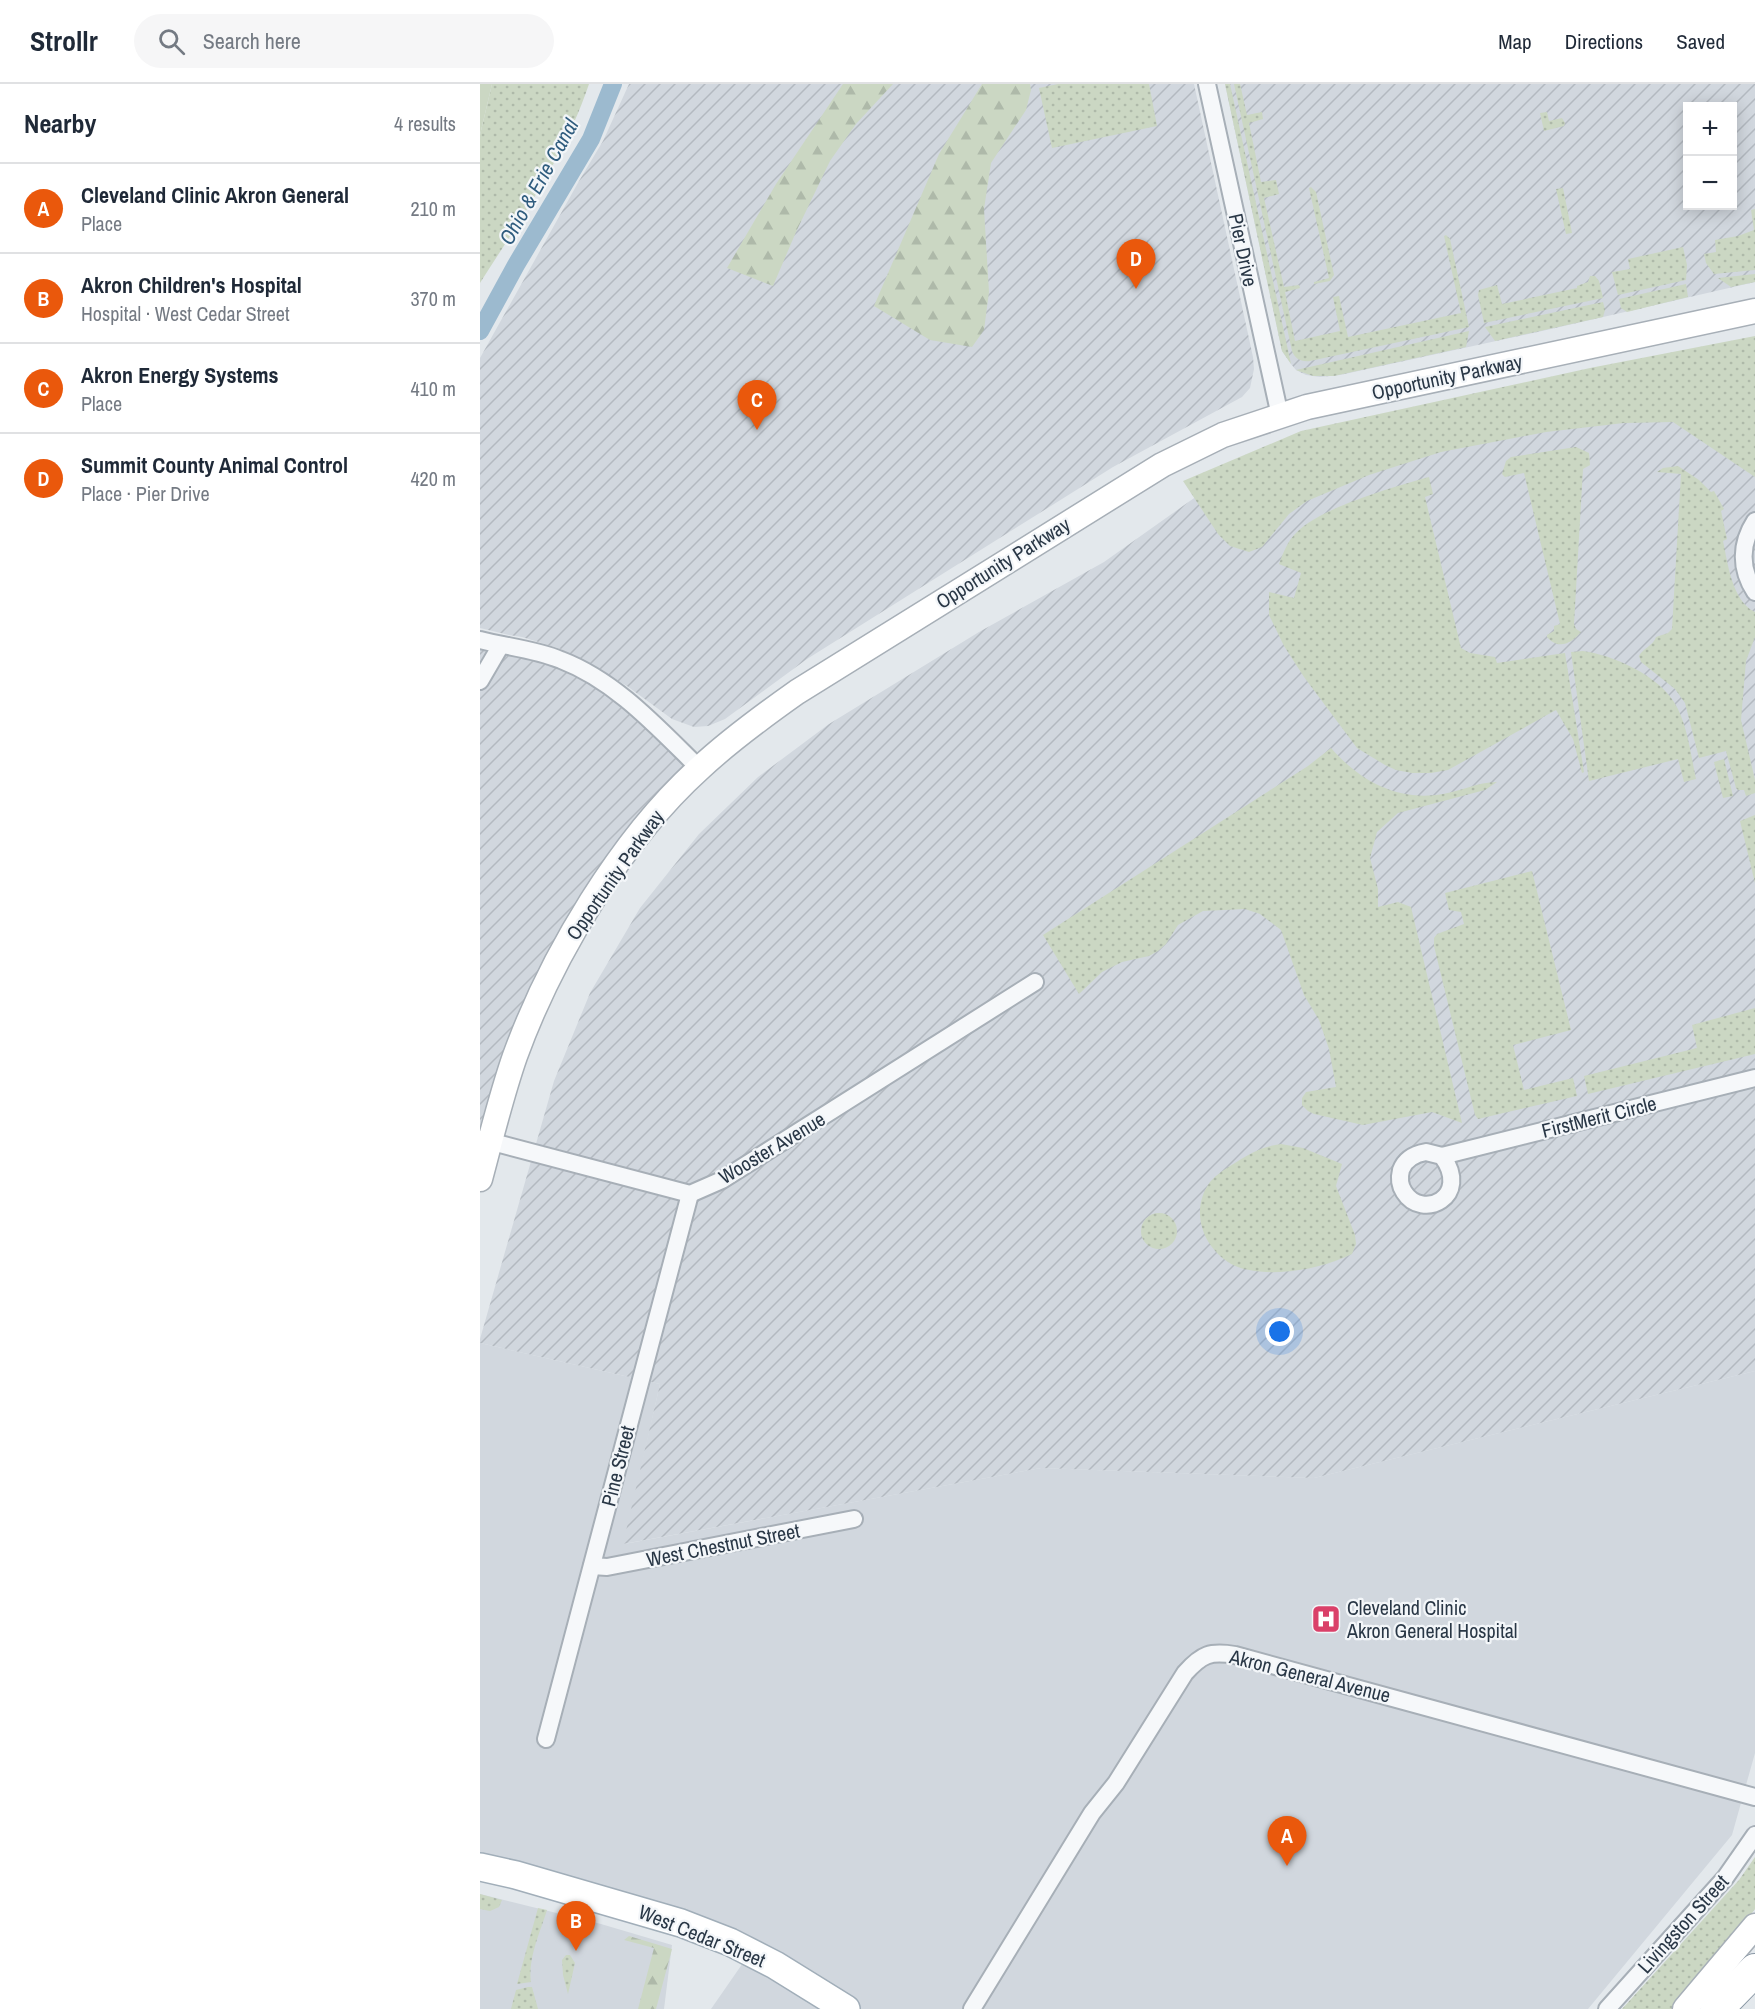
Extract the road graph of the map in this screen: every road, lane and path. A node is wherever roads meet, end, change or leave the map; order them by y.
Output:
1 (1208, 84) edge
2 (1755, 311) edge
3 (1280, 416) junction
4 (1755, 521) edge
5 (1755, 592) edge
6 (480, 640) edge
7 (501, 645) junction
8 (480, 681) edge
9 (699, 768) junction
10 (1035, 982) dead end
11 (1755, 1078) edge
12 (485, 1140) edge
13 (1442, 1156) dead end
14 (480, 1179) edge
15 (690, 1194) junction
16 (854, 1519) dead end
17 (592, 1566) junction
18 (546, 1739) dead end
19 (1755, 1797) edge
20 (1755, 1834) edge
21 (480, 1867) edge
22 (1755, 1926) edge
23 (1755, 1970) edge
24 (846, 2009) edge
25 (972, 2009) edge
26 (1607, 2009) edge
27 (1685, 2009) edge
28 (1717, 2009) edge

1 - 3 street, Pier Drive
2 - 3 main road, Opportunity Parkway
3 - 9 main road, Opportunity Parkway
4 - 5 street
6 - 7 street
7 - 8 street
7 - 9 street
9 - 12 main road, Opportunity Parkway
10 - 15 street, Wooster Avenue
11 - 13 street, FirstMerit Circle
12 - 14 main road, Opportunity Parkway
12 - 15 street
15 - 17 street, Pine Street
16 - 17 street, West Chestnut Street
17 - 18 street, Pine Street
19 - 25 street, Akron General Avenue
20 - 26 street, Livingston Street
21 - 24 main road, West Cedar Street
22 - 27 main road
23 - 28 highway

